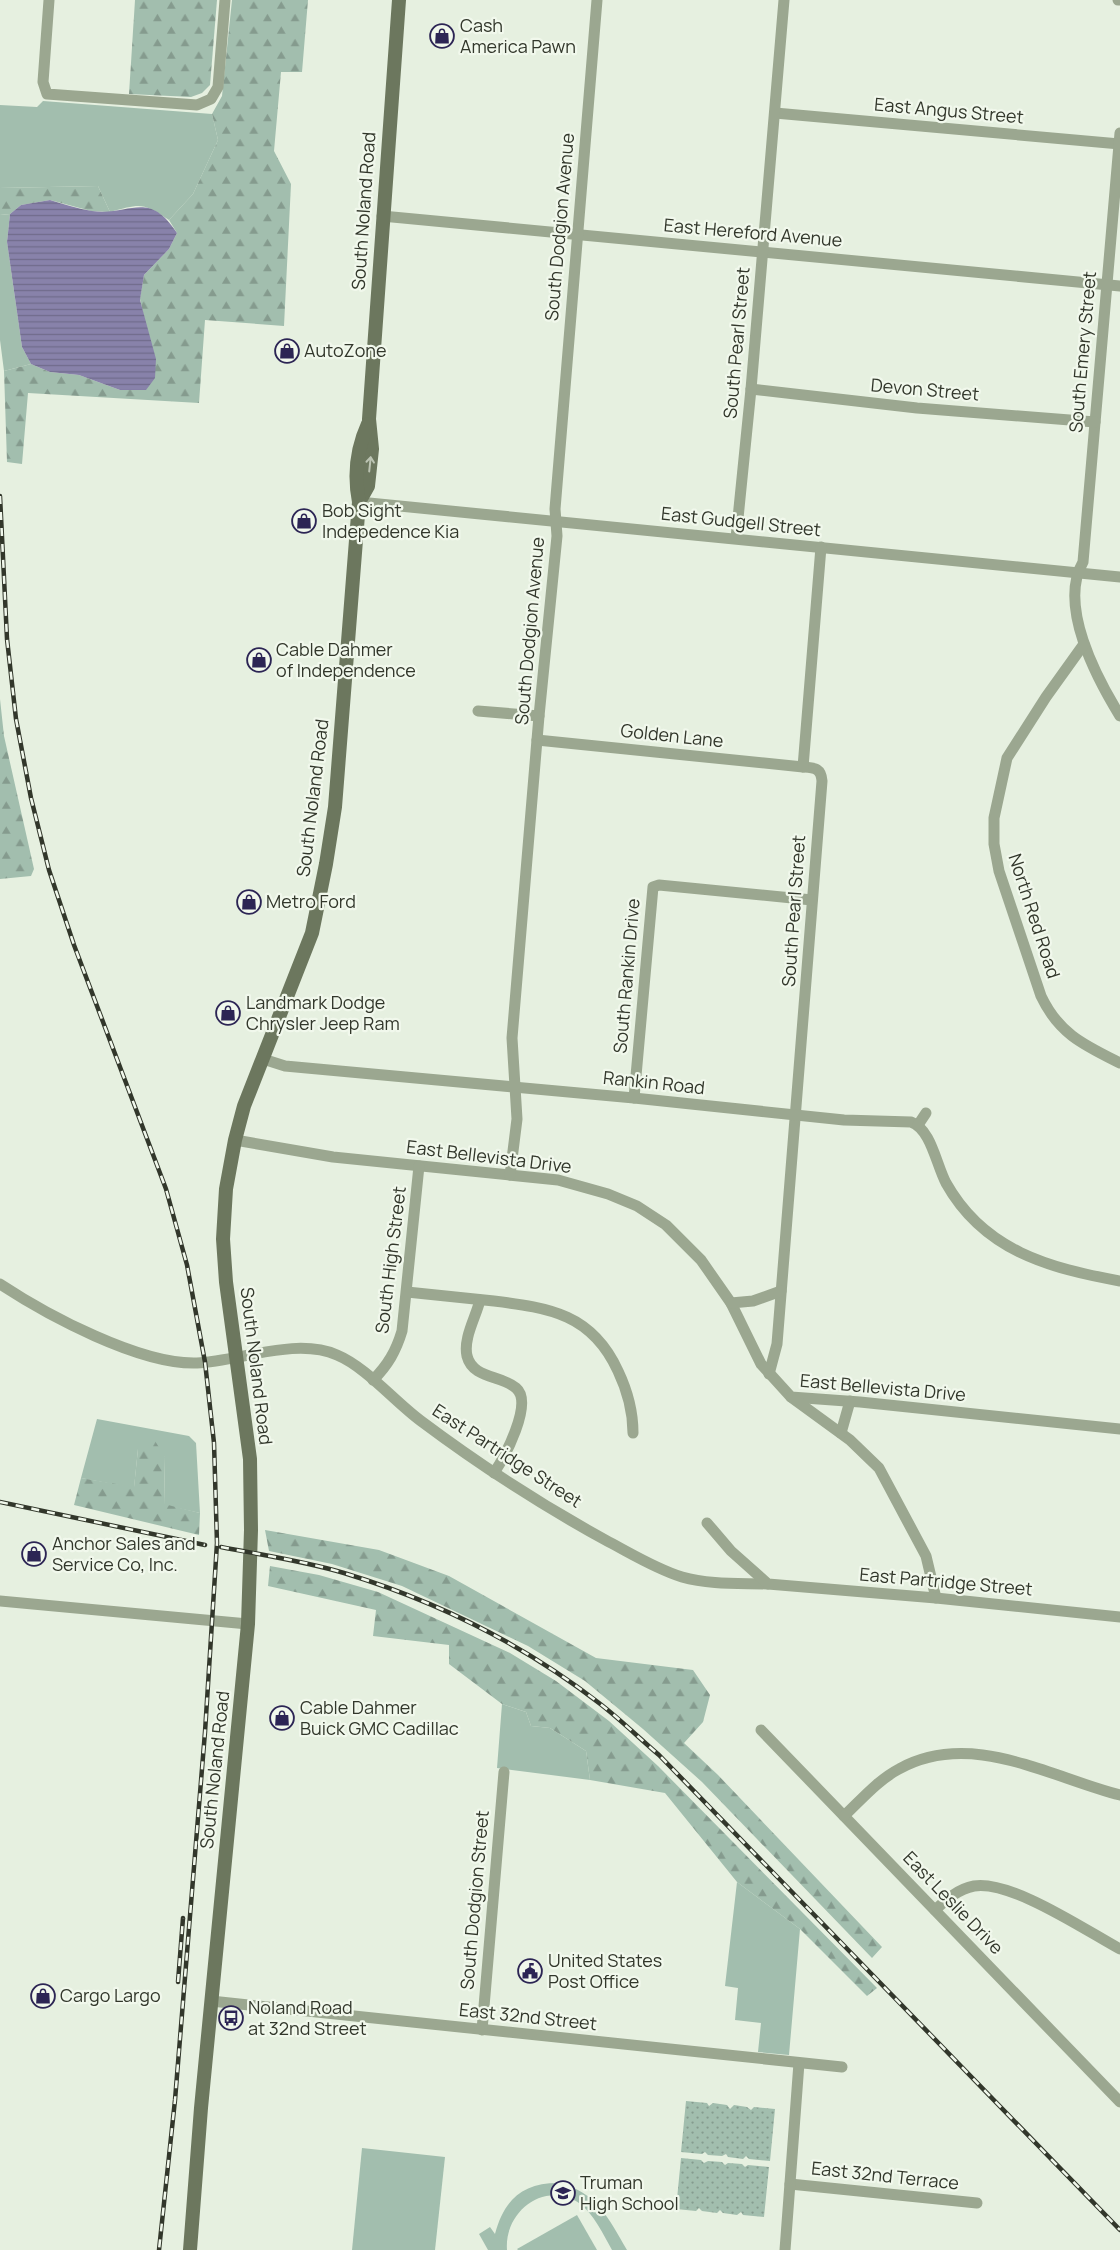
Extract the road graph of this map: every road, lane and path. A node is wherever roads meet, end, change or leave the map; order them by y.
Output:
1 (49, 0) edge
2 (225, 0) edge
3 (400, 0) edge
4 (597, 0) edge
5 (784, 0) edge
6 (775, 113) junction
7 (1120, 140) edge
8 (382, 216) junction
9 (576, 234) junction
10 (763, 251) junction
11 (1106, 285) junction
12 (1120, 286) edge
13 (751, 389) junction
14 (1095, 422) junction
15 (359, 502) junction
16 (556, 520) junction
17 (736, 538) junction
18 (820, 547) junction
19 (1077, 572) junction
20 (1120, 577) edge
21 (1084, 644) junction
22 (478, 711) dead end
23 (539, 716) junction
24 (1120, 716) edge
25 (537, 740) junction
26 (804, 767) junction
27 (812, 900) junction
28 (263, 1059) junction
29 (1120, 1063) edge
30 (514, 1087) junction
31 (634, 1098) junction
32 (926, 1113) dead end
33 (796, 1115) junction
34 (918, 1124) junction
35 (235, 1140) junction
36 (419, 1166) junction
37 (510, 1175) junction
38 (1120, 1281) edge
39 (0, 1284) edge
40 (407, 1292) junction
41 (780, 1292) junction
42 (480, 1300) junction
43 (731, 1303) junction
44 (236, 1357) junction
45 (769, 1374) junction
46 (373, 1380) junction
47 (790, 1397) junction
48 (850, 1401) junction
49 (1120, 1429) edge
50 (633, 1433) dead end
51 (841, 1433) junction
52 (494, 1473) junction
53 (707, 1523) dead end
54 (768, 1584) junction
55 (936, 1598) junction
56 (0, 1601) edge
57 (1120, 1617) edge
58 (248, 1624) junction
59 (761, 1730) dead end
60 (504, 1772) dead end
61 (1120, 1796) edge
62 (844, 1816) junction
63 (935, 1910) junction
64 (1120, 1949) edge
65 (211, 2001) junction
66 (482, 2030) junction
67 (799, 2063) junction
68 (842, 2067) dead end
69 (1120, 2102) edge
70 (790, 2184) junction
71 (977, 2203) dead end
72 (190, 2250) edge
73 (786, 2250) edge

1 - 2 street
3 - 8 main road, South Noland Road
4 - 9 street, South Dodgion Avenue
5 - 6 street, South Pearl Street
6 - 7 street, East Angus Street
6 - 10 street, South Pearl Street
7 - 11 street, South Emery Street
8 - 9 street, East Hereford Avenue
8 - 15 main road, South Noland Road
9 - 10 street, East Hereford Avenue
9 - 16 street, South Dodgion Avenue
10 - 11 street, East Hereford Avenue
10 - 13 street, South Pearl Street
11 - 12 street, East Hereford Avenue
11 - 14 street, South Emery Street
13 - 14 street, Devon Street
13 - 17 street, South Pearl Street
14 - 19 street, South Emery Street
15 - 16 street, East Gudgell Street
15 - 28 main road, South Noland Road
16 - 17 street, East Gudgell Street
16 - 23 street, South Dodgion Avenue
17 - 18 street, East Gudgell Street
18 - 19 street, East Gudgell Street
18 - 26 street
19 - 20 street, East Gudgell Street
19 - 21 street, South Emery Street
21 - 24 street, South Emery Street
21 - 29 street, North Red Road
22 - 23 street
23 - 25 street, South Dodgion Avenue
25 - 26 street, Golden Lane
25 - 30 street, South Dodgion Avenue
26 - 27 street, South Pearl Street
27 - 31 street, South Rankin Drive
27 - 33 street, South Pearl Street
28 - 30 street, Rankin Road
28 - 35 main road, South Noland Road
30 - 31 street, Rankin Road
30 - 37 street, South Dodgion Avenue
31 - 33 street, Rankin Road
32 - 34 street
33 - 34 street, Rankin Road
33 - 41 street, South Pearl Street
34 - 38 street
35 - 36 street, East Bellevista Drive
35 - 44 main road, South Noland Road
36 - 37 street, East Bellevista Drive
36 - 40 street, South High Street
37 - 43 street, East Bellevista Drive
39 - 44 street, East Partridge Street
40 - 42 street
40 - 46 street, South High Street
41 - 43 street
41 - 45 street, South Pearl Street
42 - 50 street
42 - 52 street
43 - 45 street, East Bellevista Drive
44 - 46 street, East Partridge Street
44 - 58 main road, South Noland Road
45 - 47 street, East Bellevista Drive
46 - 52 street, East Partridge Street
47 - 48 street, East Bellevista Drive
47 - 51 street
48 - 49 street, East Bellevista Drive
48 - 51 street
51 - 55 street
52 - 54 street, East Partridge Street
53 - 54 street
54 - 55 street, East Partridge Street
55 - 57 street, East Partridge Street
56 - 58 street
58 - 65 main road, South Noland Road
59 - 62 street, East Leslie Drive
60 - 66 street, South Dodgion Street
61 - 62 street
62 - 63 street, East Leslie Drive
63 - 64 street
63 - 69 street, East Leslie Drive
65 - 66 street, East 32nd Street
65 - 72 main road, South Noland Road
66 - 67 street, East 32nd Street
67 - 68 street, East 32nd Street
67 - 70 street
70 - 71 street, East 32nd Terrace
70 - 73 street

